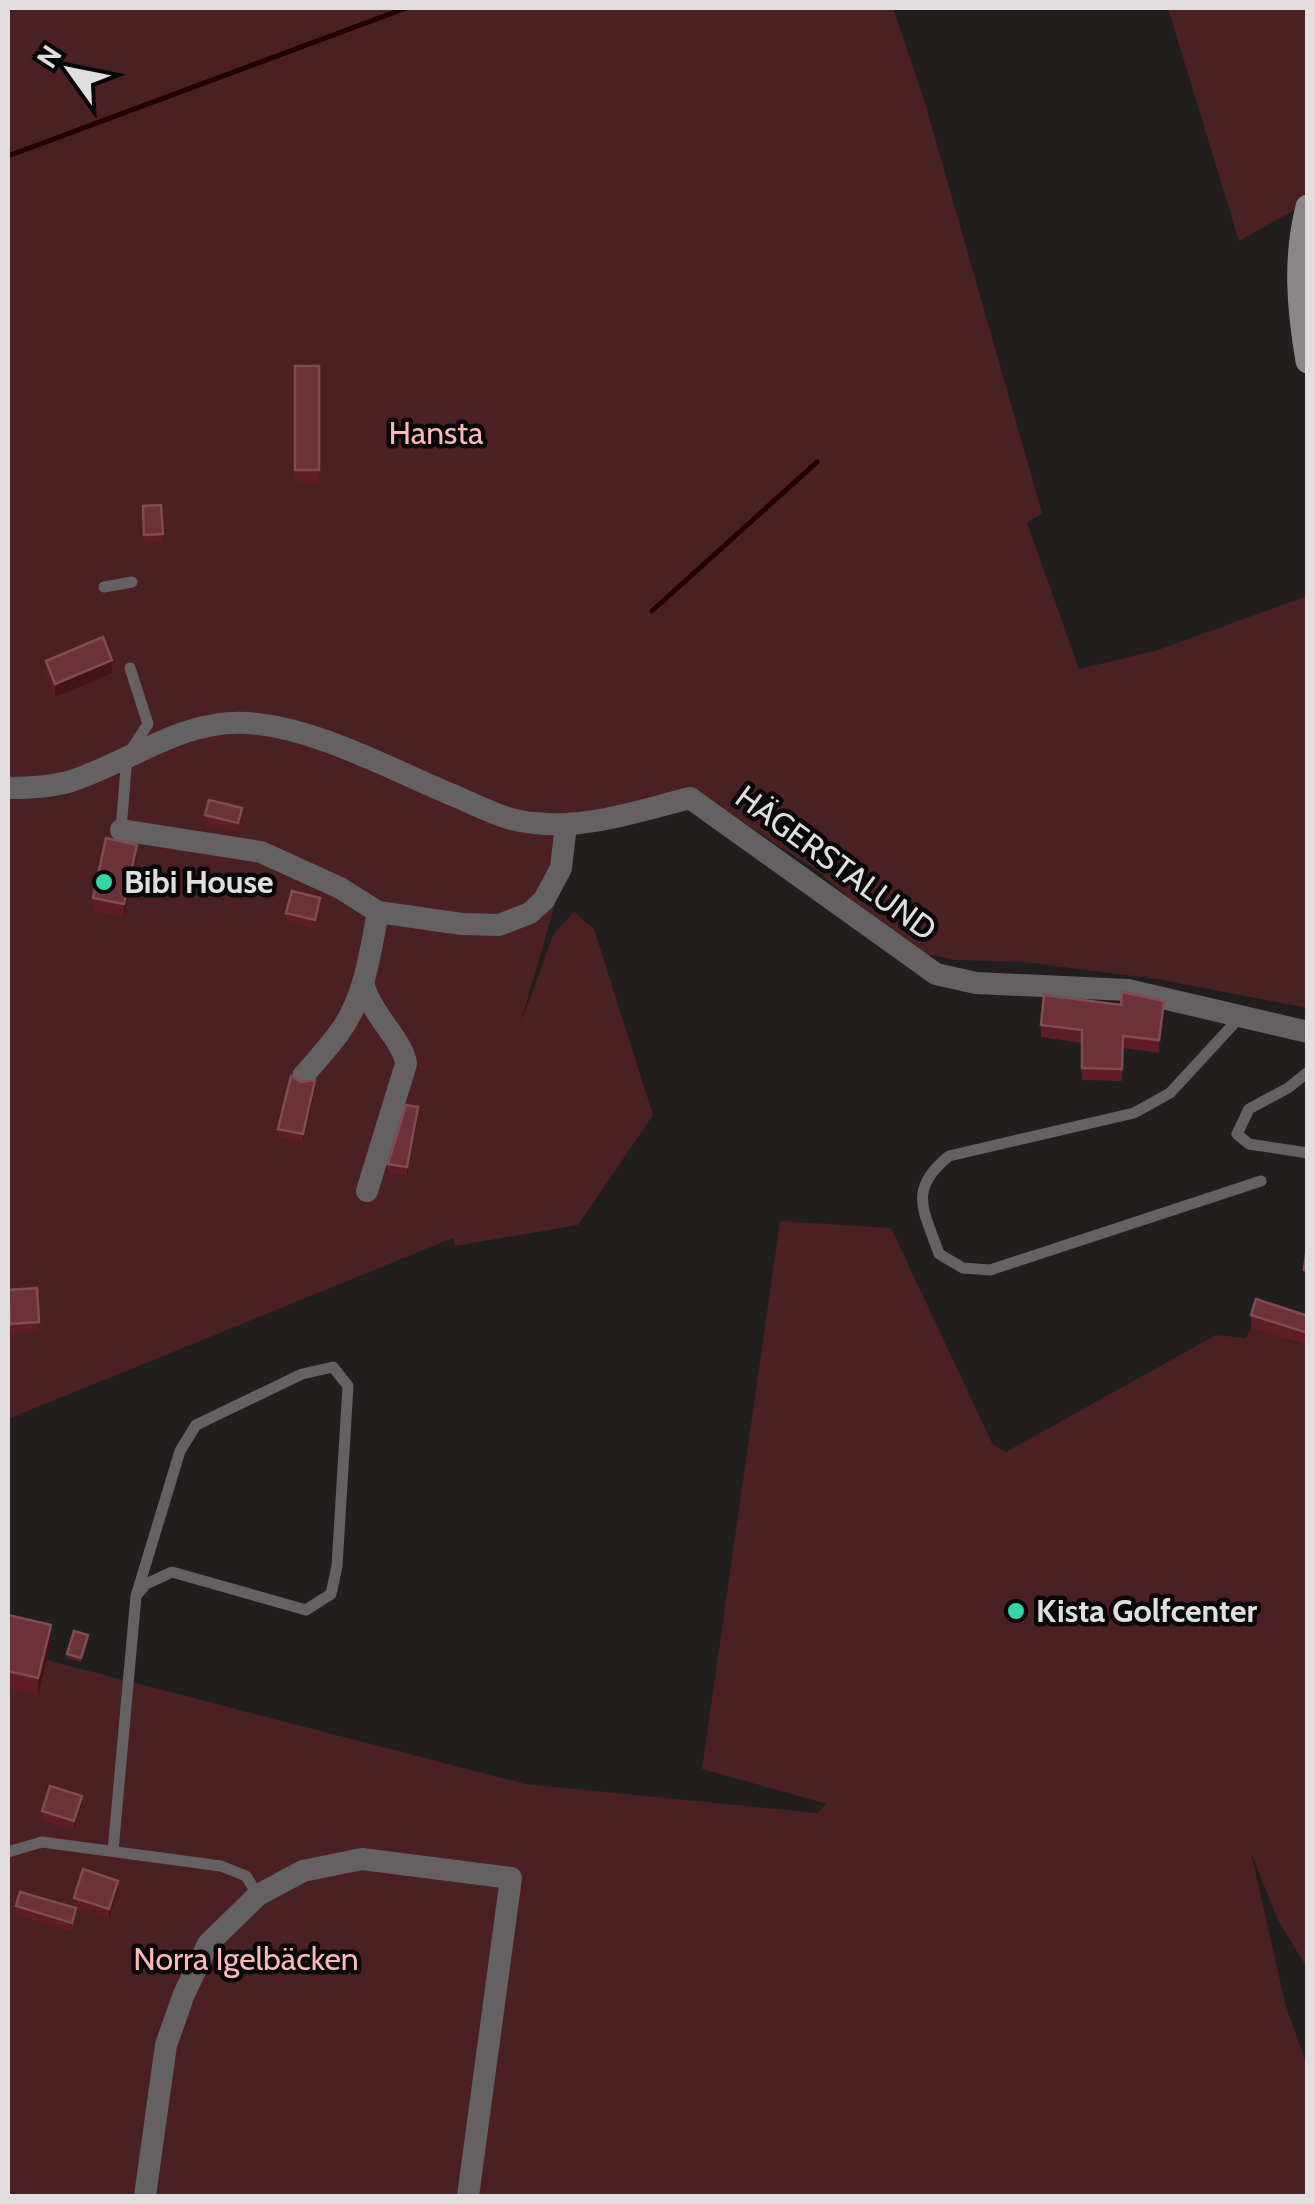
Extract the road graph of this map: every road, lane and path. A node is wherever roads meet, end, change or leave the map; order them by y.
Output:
1 (1308, 206) edge
2 (1308, 361) edge
3 (132, 582) dead end
4 (104, 587) dead end
5 (130, 668) dead end
6 (127, 756) junction
7 (8, 788) edge
8 (566, 825) junction
9 (120, 835) joint
10 (378, 912) junction
11 (363, 983) junction
12 (1241, 1016) junction
13 (1308, 1032) edge
14 (1308, 1072) edge
15 (303, 1076) dead end
16 (1308, 1153) edge
17 (1261, 1181) dead end
18 (367, 1191) dead end
19 (136, 1596) junction
20 (114, 1851) junction
21 (8, 1852) edge
22 (258, 1894) junction
23 (145, 2196) edge
24 (468, 2196) edge

1 - 2 main road
3 - 4 lane
5 - 6 lane
6 - 7 street, HÄGERSTALUND
6 - 8 street, HÄGERSTALUND
6 - 9 lane
8 - 10 street
8 - 12 street, HÄGERSTALUND
9 - 10 street
10 - 11 street
11 - 15 street
11 - 18 street
12 - 13 street, HÄGERSTALUND
12 - 17 lane
14 - 16 lane
19 - 19 lane
19 - 20 lane
20 - 21 lane
20 - 22 lane
22 - 23 street
22 - 24 street

